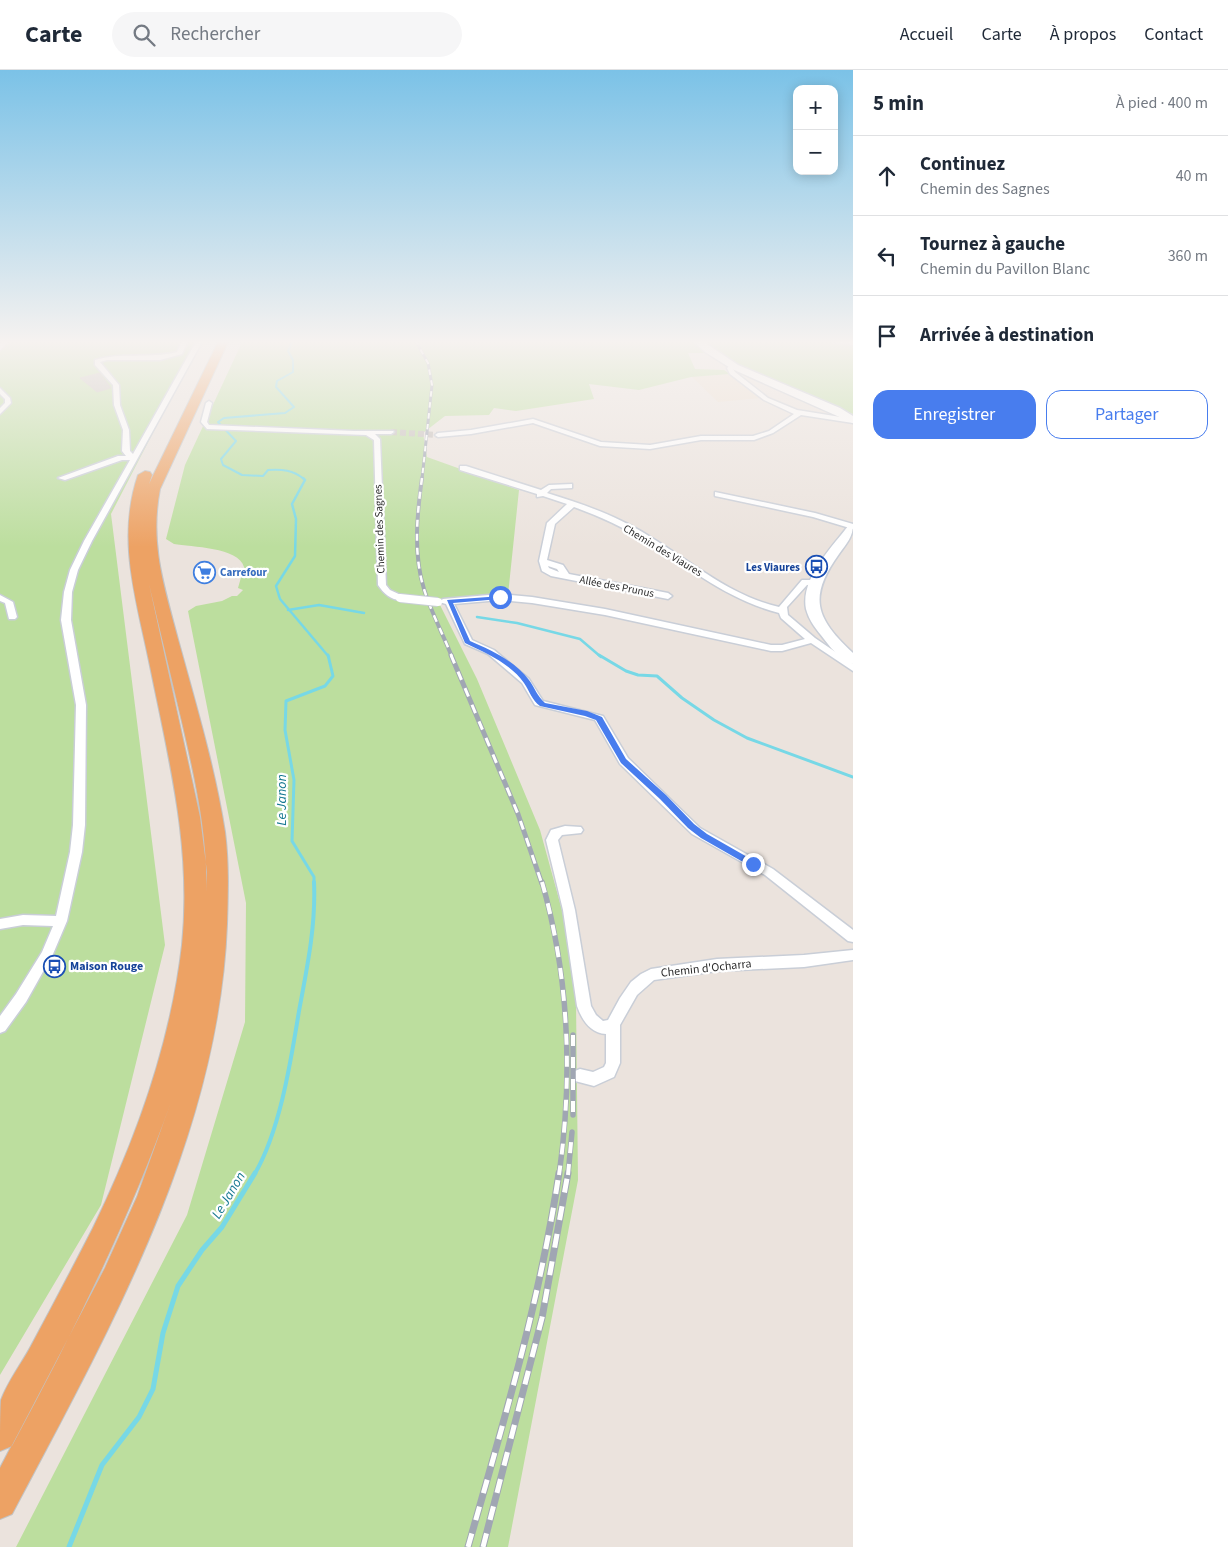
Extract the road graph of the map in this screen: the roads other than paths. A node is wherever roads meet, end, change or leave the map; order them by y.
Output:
1 (118, 409) edge
2 (164, 409) edge
3 (175, 409) edge
4 (191, 409) edge
5 (207, 409) edge
6 (790, 409) edge
7 (832, 409) edge
8 (800, 413) junction
9 (853, 421) edge
10 (367, 432) junction
11 (391, 432) tunnel mouth
12 (438, 435) tunnel mouth
13 (133, 457) junction
14 (463, 468) dead end
15 (62, 478) dead end
16 (569, 486) dead end
17 (718, 494) dead end
18 (540, 495) junction
19 (571, 505) junction
20 (853, 527) edge
21 (814, 582) junction
22 (668, 596) dead end
23 (0, 598) edge
24 (443, 602) junction
25 (782, 610) junction
26 (12, 617) dead end
27 (812, 640) junction
28 (853, 660) edge
29 (853, 668) edge
30 (577, 830) dead end
31 (62, 921) junction
32 (0, 924) edge
33 (853, 937) edge
34 (853, 954) edge
35 (613, 1024) junction
36 (0, 1027) edge
37 (580, 1076) dead end
38 (0, 1434) edge
39 (0, 1502) edge

1 - 13 street
2 - 13 street
3 - 38 highway
4 - 39 highway
5 - 10 street
6 - 8 street
7 - 9 main road
8 - 9 street
8 - 12 street
10 - 11 street
10 - 24 street, Chemin des Sagnes, bridge
13 - 15 street
13 - 31 street
14 - 18 street, Chemin des Viaures
16 - 18 street
17 - 20 street
18 - 19 street, Chemin des Viaures
19 - 22 street, Allée des Prunus
19 - 25 street, Chemin des Viaures
20 - 21 main road
21 - 25 street
21 - 28 main road
23 - 26 street
24 - 27 street, Chemin des Sagnes
24 - 33 street
25 - 27 street
27 - 29 street
30 - 35 street
31 - 32 street
31 - 36 street
34 - 35 street, Chemin d'Ocharra
35 - 37 street, Chemin d'Ocharra

